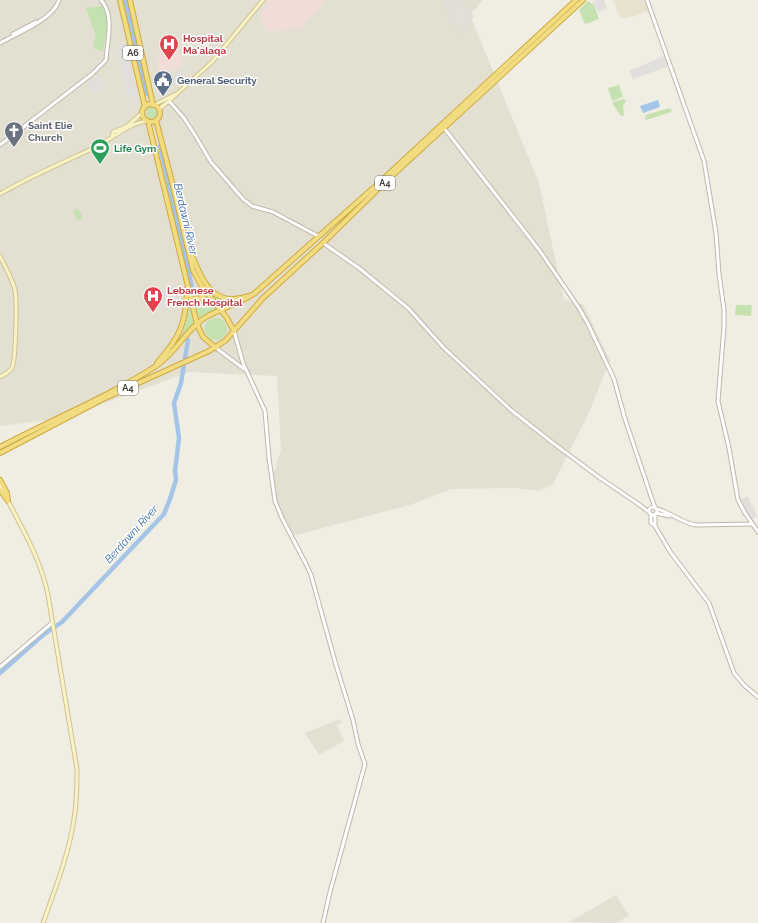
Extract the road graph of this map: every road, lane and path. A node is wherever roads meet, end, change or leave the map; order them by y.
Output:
1 (59, 0) edge
2 (101, 0) edge
3 (120, 0) edge
4 (130, 0) edge
5 (576, 0) edge
6 (583, 0) edge
7 (647, 0) edge
8 (262, 1) edge
9 (0, 42) edge
10 (179, 92) junction
11 (169, 101) junction
12 (154, 103) junction
13 (144, 104) junction
14 (159, 109) junction
15 (142, 114) junction
16 (137, 117) junction
17 (156, 120) junction
18 (148, 121) junction
19 (137, 123) junction
20 (158, 128) junction
21 (444, 128) junction
22 (151, 129) junction
23 (112, 137) junction
24 (0, 145) edge
25 (0, 194) edge
26 (324, 231) junction
27 (318, 236) junction
28 (330, 237) junction
29 (312, 242) junction
30 (323, 243) junction
31 (187, 244) junction
32 (317, 248) junction
33 (0, 256) edge
34 (186, 280) junction
35 (259, 289) junction
36 (207, 293) junction
37 (191, 299) junction
38 (221, 310) junction
39 (197, 324) junction
40 (234, 331) junction
41 (216, 348) junction
42 (154, 367) junction
43 (246, 370) junction
44 (0, 377) edge
45 (0, 446) edge
46 (0, 453) edge
47 (0, 480) edge
48 (0, 485) edge
49 (2, 492) edge
50 (8, 501) junction
51 (637, 503) junction
52 (653, 508) junction
53 (650, 513) junction
54 (656, 514) junction
55 (672, 516) junction
56 (751, 524) junction
57 (654, 526) junction
58 (758, 532) edge
59 (53, 625) junction
60 (0, 668) edge
61 (758, 696) edge
62 (43, 923) edge
63 (323, 923) edge

1 - 9 street
2 - 24 street
3 - 13 highway, A6
4 - 12 highway, A6
5 - 26 highway, A4
6 - 21 highway, A4
7 - 56 street
8 - 10 main road
10 - 11 main road
10 - 12 main road
11 - 14 main road
11 - 27 street
12 - 13 highway
12 - 14 highway
13 - 15 highway
14 - 17 highway
15 - 16 main road
15 - 18 highway
16 - 19 main road
16 - 23 main road
17 - 18 highway
17 - 20 highway
18 - 19 main road
18 - 22 highway
19 - 23 main road
20 - 22 highway
20 - 31 highway
21 - 28 highway, A4
21 - 52 street
22 - 34 highway
23 - 25 main road
26 - 27 highway, A4
26 - 28 highway
27 - 29 highway, A4
28 - 30 highway, A4
29 - 32 highway
29 - 35 highway, A4
30 - 32 highway, A4
30 - 51 street
31 - 35 highway
31 - 36 highway
32 - 40 highway, A4
33 - 44 main road
34 - 37 highway
34 - 42 highway
35 - 38 highway, A4
36 - 37 highway
36 - 38 highway
37 - 39 highway
38 - 39 highway, A4
38 - 40 highway
39 - 41 highway
39 - 42 highway, A4
40 - 41 highway, A4
40 - 43 street
41 - 43 street
41 - 46 highway, A4
42 - 45 highway, A4
43 - 63 street
47 - 50 highway
48 - 49 main road
49 - 50 highway
50 - 59 main road
51 - 52 street
51 - 53 street
52 - 53 street
52 - 54 street
52 - 55 street
53 - 54 street
53 - 57 street
54 - 55 street
54 - 57 street
55 - 56 street
56 - 58 street
57 - 61 street
59 - 60 street
59 - 62 main road

